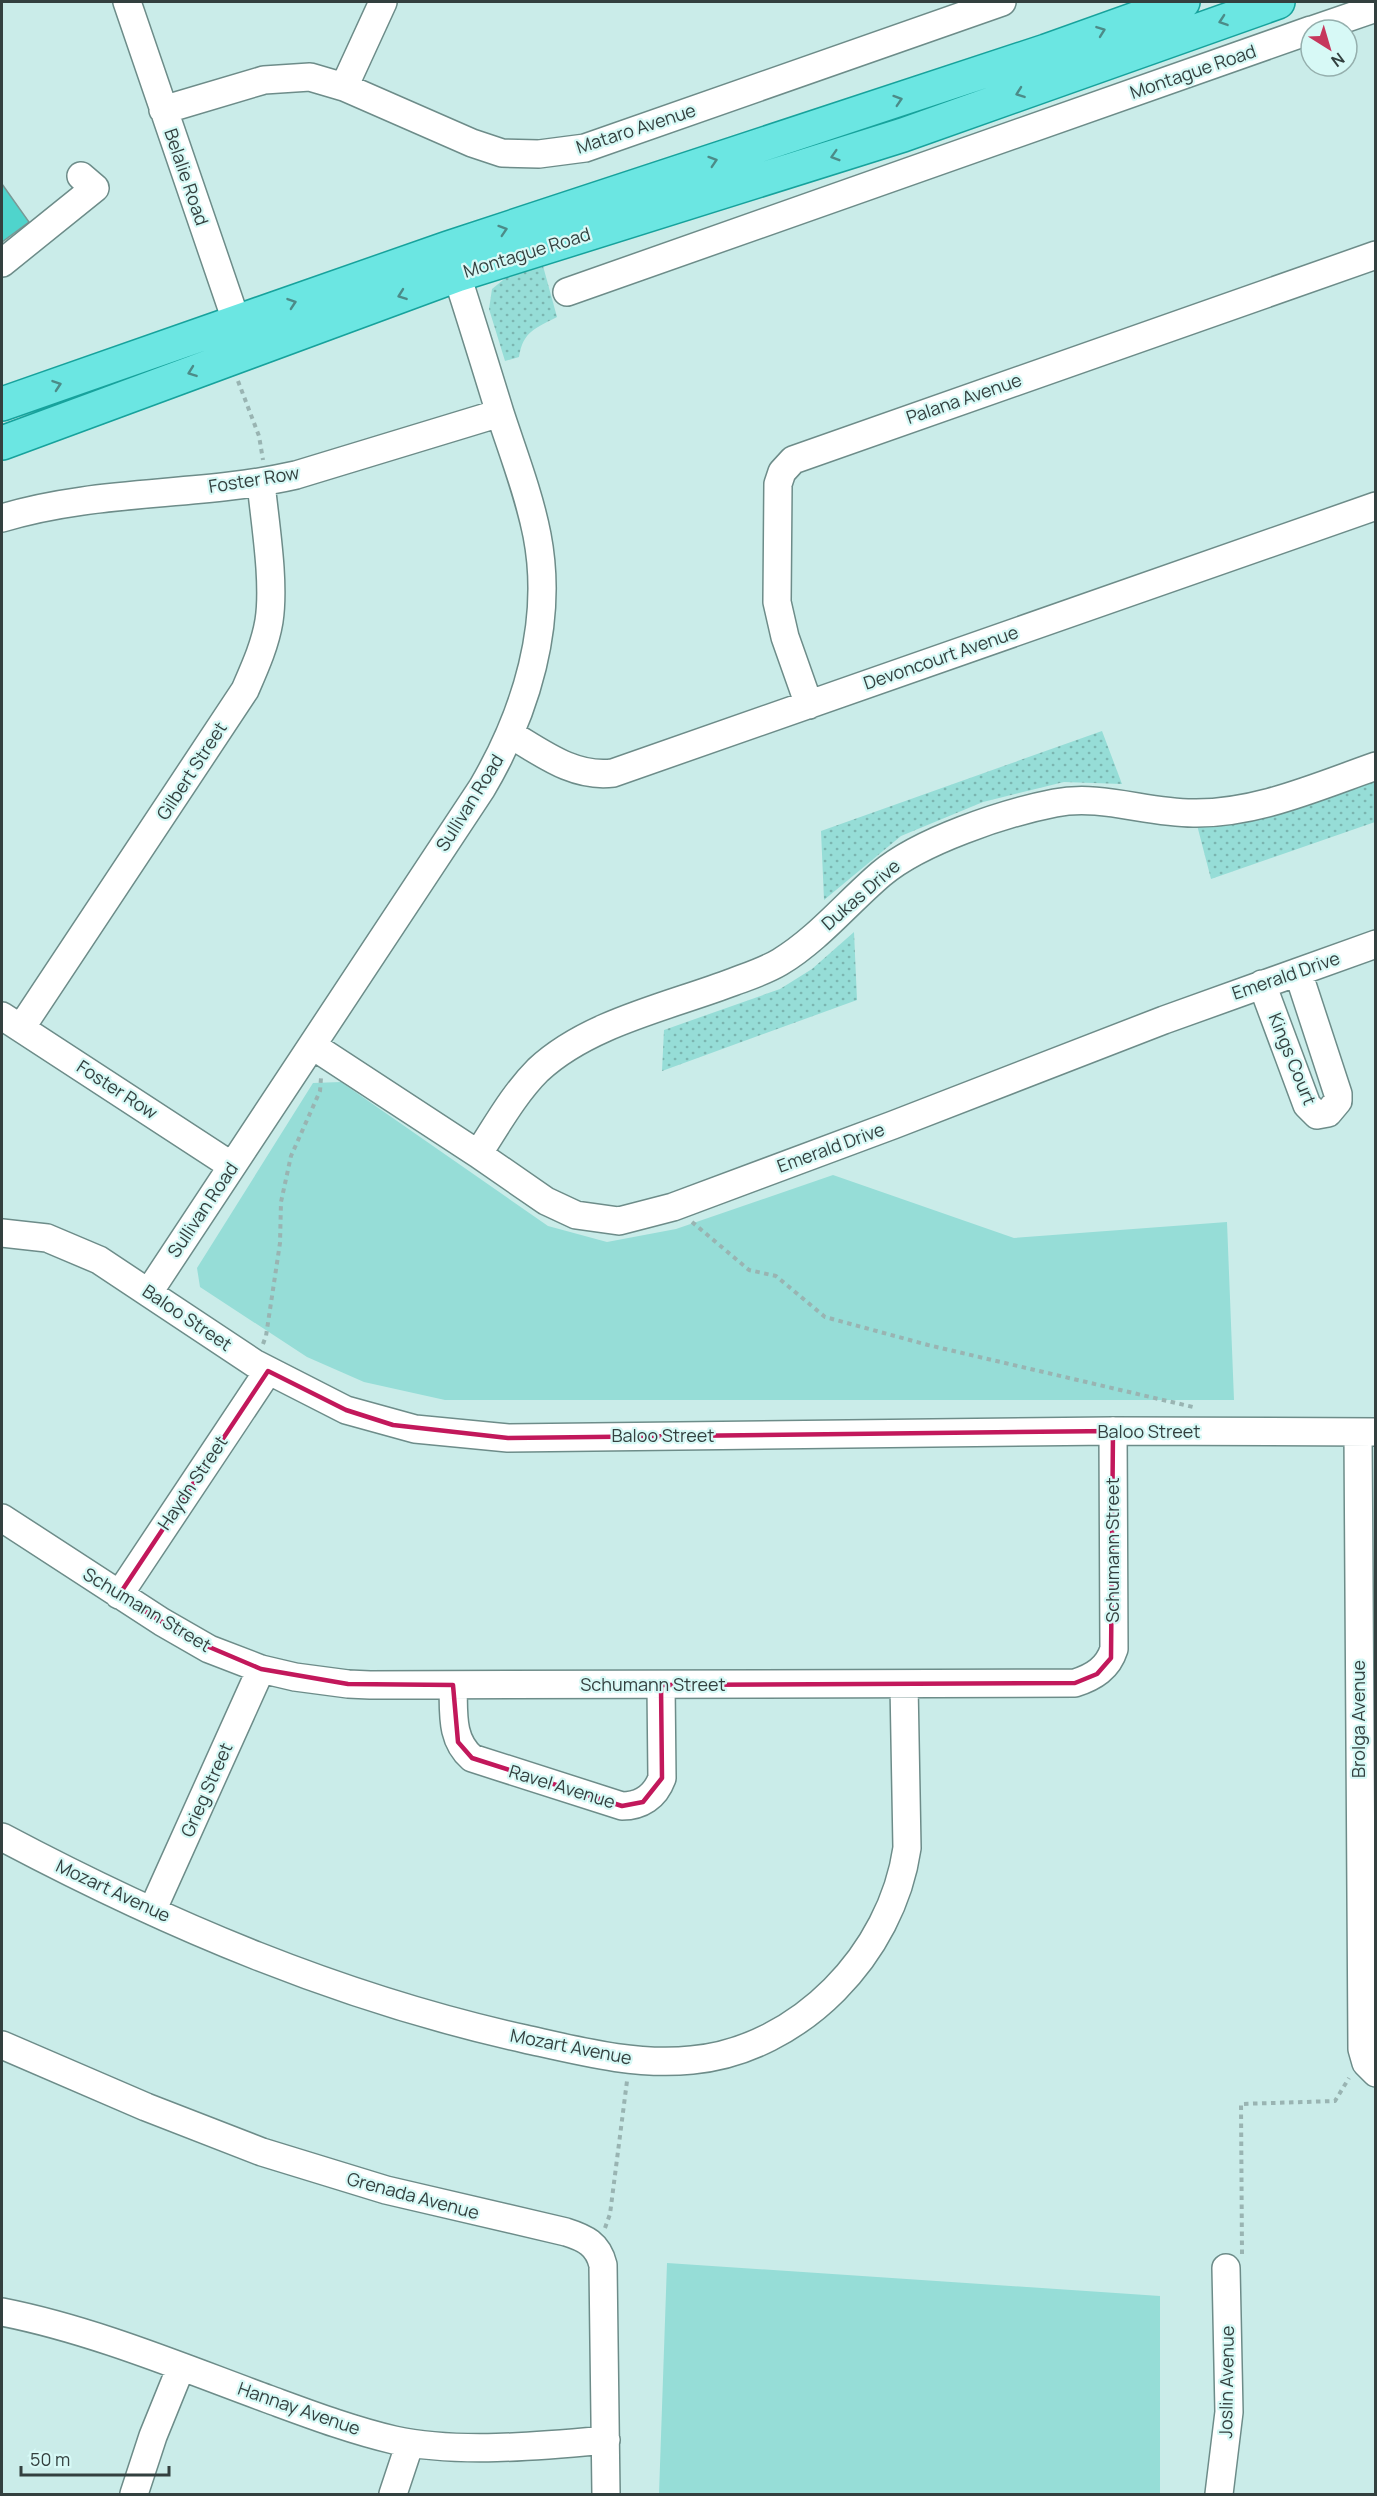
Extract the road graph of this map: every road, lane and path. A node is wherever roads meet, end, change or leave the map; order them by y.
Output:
1 (127, 2) edge
2 (384, 2) edge
3 (1002, 2) edge
4 (1183, 2) edge
5 (1278, 2) edge
6 (1376, 8) edge
7 (1346, 18) edge
8 (1299, 34) edge
9 (1052, 65) junction
10 (344, 87) junction
11 (163, 110) junction
12 (1075, 113) junction
13 (81, 176) dead end
14 (1376, 255) edge
15 (452, 262) junction
16 (2, 263) edge
17 (567, 292) dead end
18 (236, 321) junction
19 (241, 363) junction
20 (2, 404) edge
21 (500, 412) junction
22 (2, 443) edge
23 (263, 476) junction
24 (1376, 506) edge
25 (2, 518) edge
26 (809, 705) junction
27 (510, 734) junction
28 (1376, 766) edge
29 (1376, 945) edge
30 (1298, 972) junction
31 (1262, 984) junction
32 (11, 1022) edge
33 (313, 1046) junction
34 (478, 1154) junction
35 (232, 1166) junction
36 (673, 1207) junction
37 (2, 1233) edge
38 (149, 1292) junction
39 (261, 1367) junction
40 (1199, 1408) dead end
41 (1113, 1431) junction
42 (1367, 1432) edge
43 (2, 1518) edge
44 (119, 1595) junction
45 (261, 1669) junction
46 (904, 1684) junction
47 (453, 1685) junction
48 (662, 1685) junction
49 (2, 1837) edge
50 (152, 1911) junction
51 (2, 2045) edge
52 (631, 2060) junction
53 (1366, 2074) edge
54 (596, 2248) junction
55 (1226, 2268) joint
56 (2, 2312) edge
57 (181, 2367) junction
58 (606, 2440) junction
59 (410, 2443) junction
60 (134, 2494) edge
61 (393, 2494) edge
62 (606, 2494) edge
63 (1219, 2494) edge

1 - 11 street, Belalie Road
2 - 10 street
3 - 10 street, Mataro Avenue
9 -> 4 main road, Montague Road
5 -> 9 main road, Montague Road
6 - 7 street, Montague Road
8 - 12 street, Montague Road
9 - 12 street
9 - 15 main road, Montague Road
10 - 11 street, Mataro Avenue
11 - 18 street, Belalie Road
12 - 17 street, Montague Road
13 - 16 street
14 - 26 street, Palana Avenue
18 -> 15 main road, Montague Road
15 -> 19 main road, Montague Road
15 - 21 street, Sullivan Road
18 - 19 street, Belalie Road
20 -> 18 main road, Montague Road
19 -> 22 main road, Montague Road
19 - 23 path
21 - 23 street, Foster Row
21 - 27 street, Sullivan Road
23 - 25 street, Foster Row
23 - 32 street, Gilbert Street
24 - 26 street, Devoncourt Avenue
26 - 27 street, Devoncourt Avenue
27 - 33 street, Sullivan Road
28 - 34 street, Dukas Drive
29 - 30 street, Emerald Drive
30 - 31 street, Emerald Drive
30 - 31 street, Kings Court
31 - 36 street, Emerald Drive
32 - 35 street, Foster Row
33 - 34 street, Emerald Drive
33 - 35 street, Sullivan Road
33 - 39 path
34 - 36 street, Emerald Drive
35 - 38 street, Sullivan Road
36 - 40 path
37 - 38 street, Baloo Street
38 - 39 street, Baloo Street
39 - 41 street, Baloo Street
39 - 44 street, Haydn Street
41 - 42 street, Baloo Street
41 - 46 street, Schumann Street
42 - 53 street, Brolga Avenue
43 - 44 street, Schumann Street
44 - 45 street, Schumann Street
45 - 47 street, Schumann Street
45 - 50 street, Grieg Street
46 - 48 street, Schumann Street
46 - 52 street, Mozart Avenue
47 - 48 street, Schumann Street
47 - 48 street, Ravel Avenue
49 - 50 street, Mozart Avenue
50 - 52 street, Mozart Avenue
51 - 54 street, Grenada Avenue
52 - 54 path
53 - 55 path
54 - 58 street
55 - 63 street, Joslin Avenue
56 - 57 street, Hannay Avenue
57 - 59 street, Hannay Avenue
57 - 60 street
58 - 59 street, Hannay Avenue
58 - 62 street
59 - 61 street

